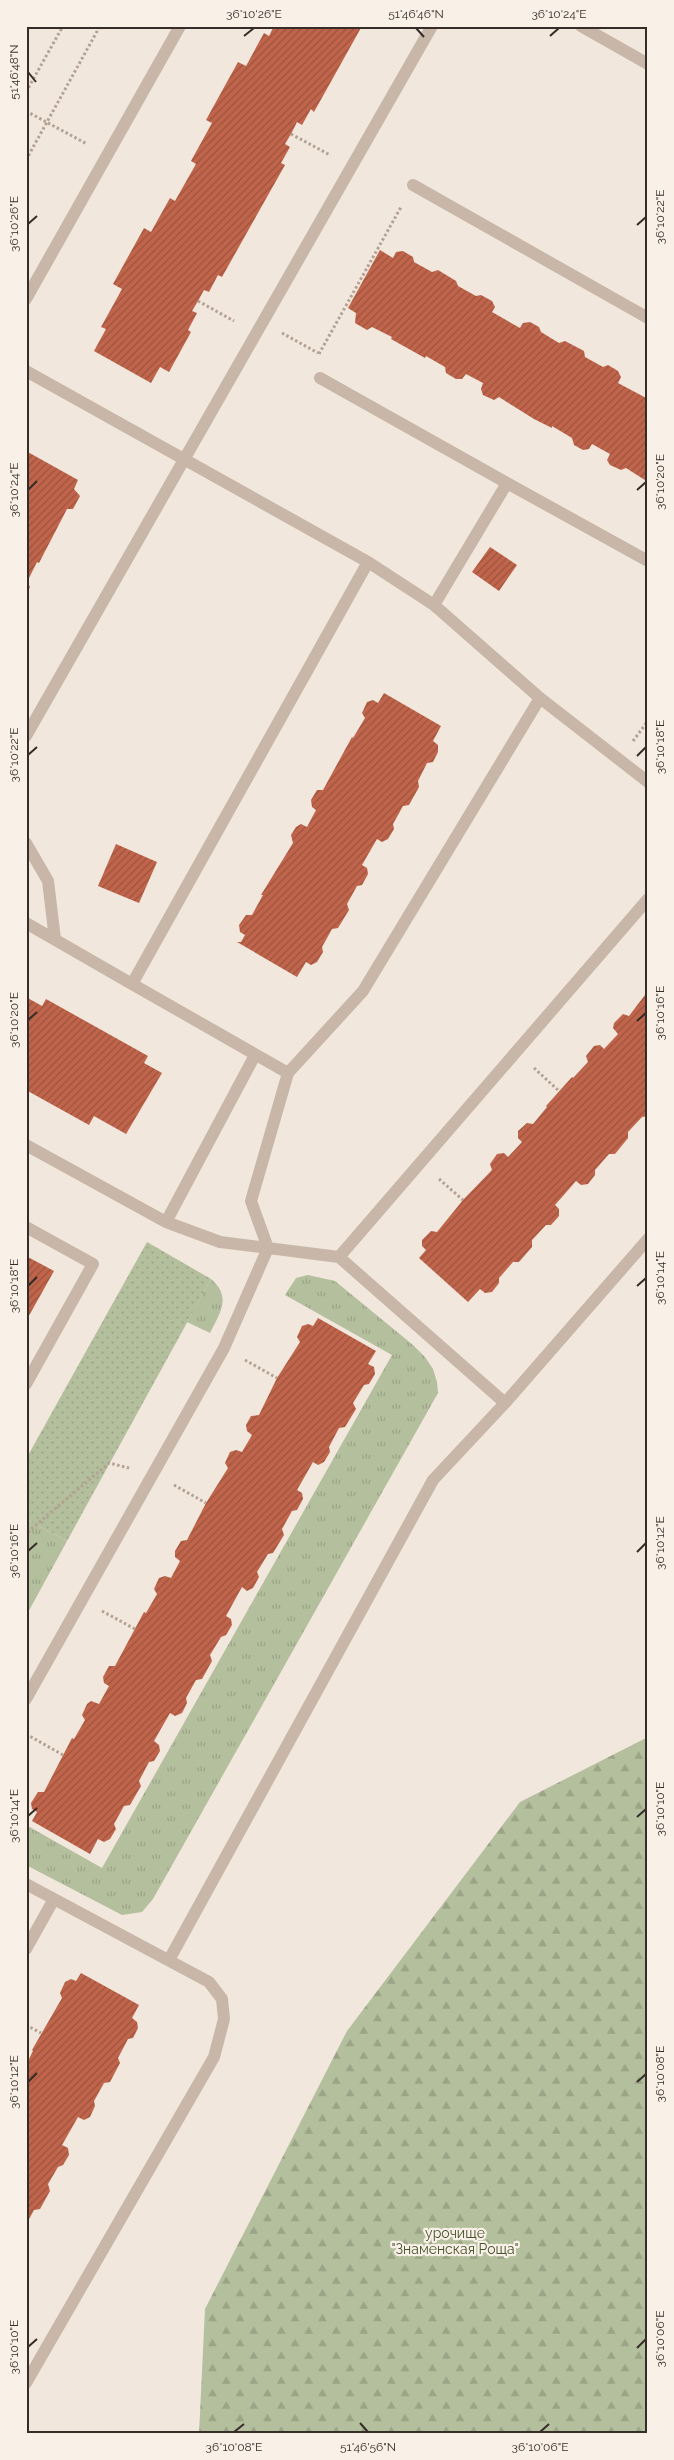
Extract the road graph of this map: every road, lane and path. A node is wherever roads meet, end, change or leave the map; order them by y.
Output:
1 (63, 26) edge
2 (100, 26) edge
3 (180, 26) edge
4 (432, 26) edge
5 (581, 26) edge
6 (648, 64) edge
7 (26, 92) edge
8 (26, 111) edge
9 (47, 122) junction
10 (291, 134) dead end
11 (107, 155) junction
12 (26, 160) edge
13 (352, 167) junction
14 (413, 185) joint
15 (26, 299) edge
16 (198, 301) dead end
17 (648, 318) edge
18 (261, 328) junction
19 (319, 354) junction
20 (26, 371) edge
21 (320, 378) joint
22 (186, 459) junction
23 (507, 482) junction
24 (648, 561) edge
25 (368, 562) junction
26 (434, 605) junction
27 (540, 698) junction
28 (26, 736) edge
29 (648, 782) edge
30 (26, 843) edge
31 (648, 899) edge
32 (26, 923) edge
33 (55, 939) junction
34 (132, 984) junction
35 (515, 1052) junction
36 (255, 1055) junction
37 (288, 1073) junction
38 (559, 1091) dead end
39 (26, 1145) edge
40 (420, 1162) junction
41 (462, 1200) dead end
42 (166, 1222) junction
43 (26, 1228) edge
44 (648, 1239) edge
45 (268, 1248) junction
46 (338, 1257) junction
47 (224, 1348) junction
48 (277, 1378) dead end
49 (26, 1384) edge
50 (505, 1402) junction
51 (153, 1474) junction
52 (206, 1504) dead end
53 (26, 1536) edge
54 (82, 1600) junction
55 (135, 1629) dead end
56 (26, 1699) edge
57 (26, 1734) edge
58 (63, 1755) dead end
59 (26, 1884) edge
60 (54, 1899) junction
61 (26, 1949) edge
62 (169, 1960) junction
63 (26, 2025) edge
64 (41, 2033) dead end
65 (26, 2383) edge

1 - 7 path
2 - 9 path
3 - 11 lane
4 - 13 lane
5 - 6 lane
8 - 9 path
9 - 11 path
9 - 12 path
10 - 13 path
11 - 15 lane
13 - 18 lane
14 - 17 lane
14 - 19 path
16 - 18 path
18 - 19 path
18 - 22 lane
19 - 21 path
20 - 22 lane
21 - 23 lane
22 - 25 lane
22 - 28 lane
23 - 24 lane
23 - 26 lane
25 - 26 lane
25 - 34 lane
26 - 27 lane
27 - 29 lane
27 - 37 lane
30 - 33 lane
31 - 35 lane
32 - 33 lane
33 - 34 lane
34 - 36 lane
35 - 38 path
35 - 40 lane
36 - 37 lane
36 - 42 lane
37 - 45 lane
39 - 42 lane
40 - 41 path
40 - 46 lane
42 - 45 lane
43 - 49 lane
44 - 50 lane
45 - 46 lane
45 - 47 lane
46 - 50 lane
47 - 48 path
47 - 51 lane
50 - 62 lane
51 - 52 path
51 - 53 path
51 - 54 lane
54 - 55 path
54 - 56 lane
57 - 58 path
59 - 60 lane
60 - 61 lane
60 - 62 lane
62 - 65 lane
63 - 64 path

